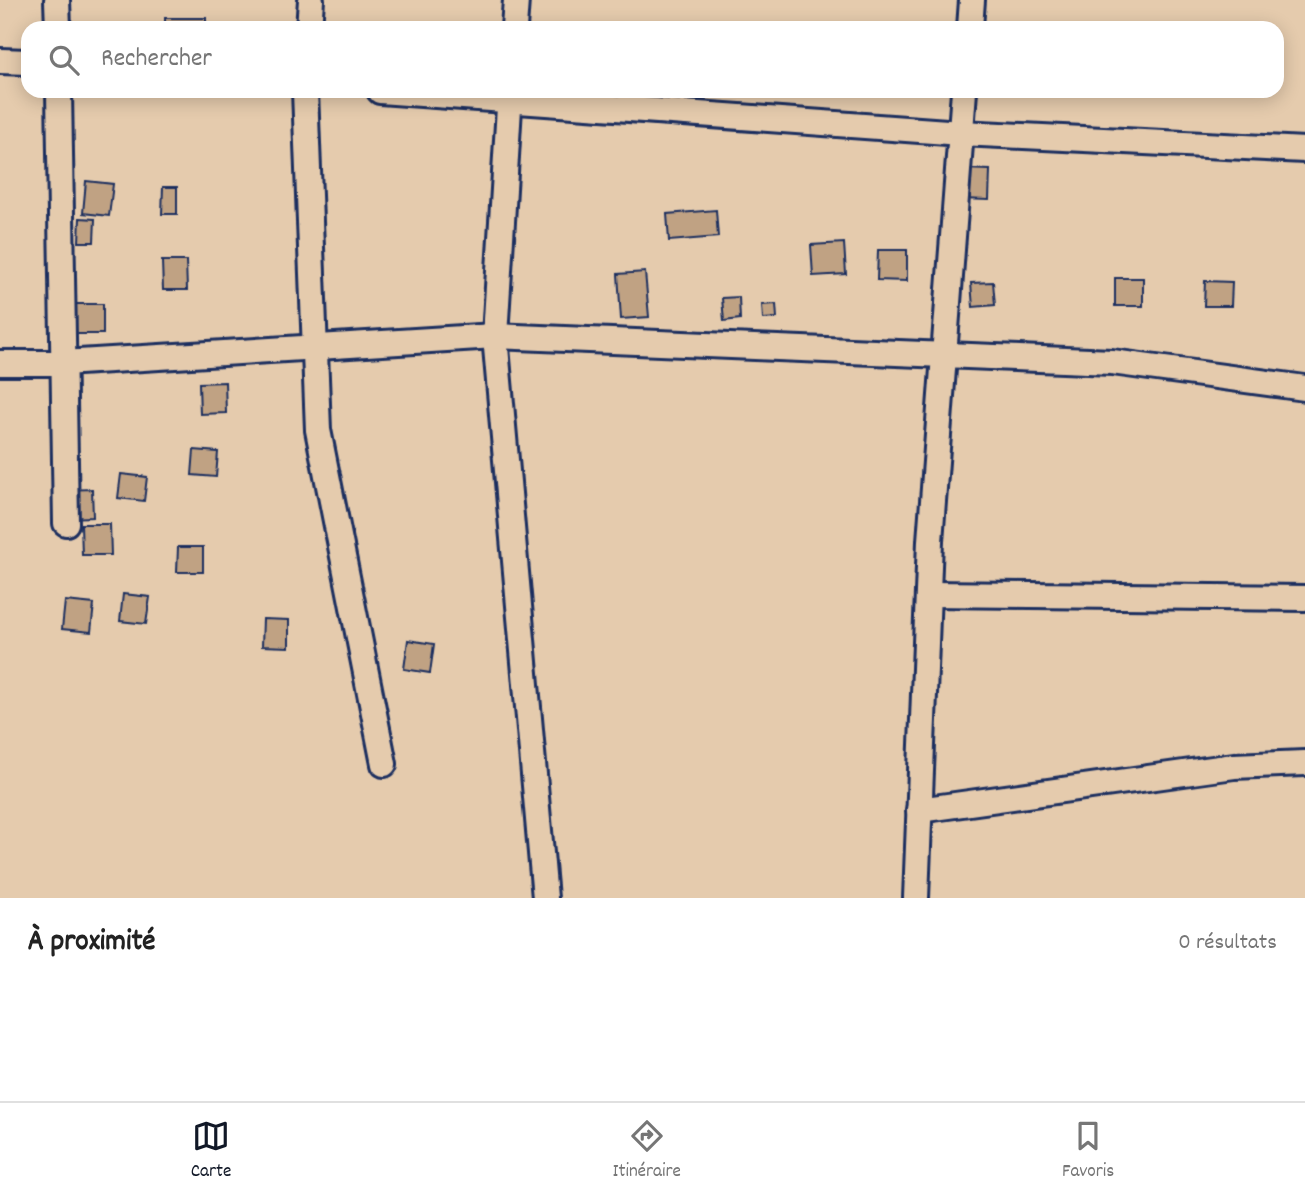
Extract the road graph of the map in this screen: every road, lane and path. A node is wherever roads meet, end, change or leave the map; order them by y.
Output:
1 (57, 0) edge
2 (312, 0) edge
3 (516, 0) edge
4 (972, 0) edge
5 (58, 21) edge
6 (310, 21) edge
7 (514, 21) edge
8 (970, 21) edge
9 (0, 61) edge
10 (21, 62) edge
11 (59, 98) edge
12 (305, 98) edge
13 (510, 98) edge
14 (534, 98) edge
15 (964, 98) edge
16 (961, 133) junction
17 (1305, 150) edge
18 (495, 336) junction
19 (315, 346) junction
20 (944, 355) junction
21 (0, 363) edge
22 (63, 363) junction
23 (1305, 388) edge
24 (66, 523) dead end
25 (928, 594) junction
26 (1305, 598) edge
27 (1305, 763) edge
28 (384, 764) dead end
29 (919, 810) junction
30 (545, 898) edge
31 (916, 898) edge

1 - 5 street
2 - 6 street
3 - 7 street
4 - 8 street
9 - 10 street
11 - 22 street
12 - 19 street
13 - 18 street
14 - 16 street
15 - 16 street
16 - 17 street
16 - 20 street
18 - 19 street
18 - 20 street
18 - 30 street
19 - 22 street
19 - 28 street
20 - 23 street
20 - 25 street
21 - 22 street
22 - 24 street
25 - 26 street
25 - 29 street
27 - 29 street
29 - 31 street

